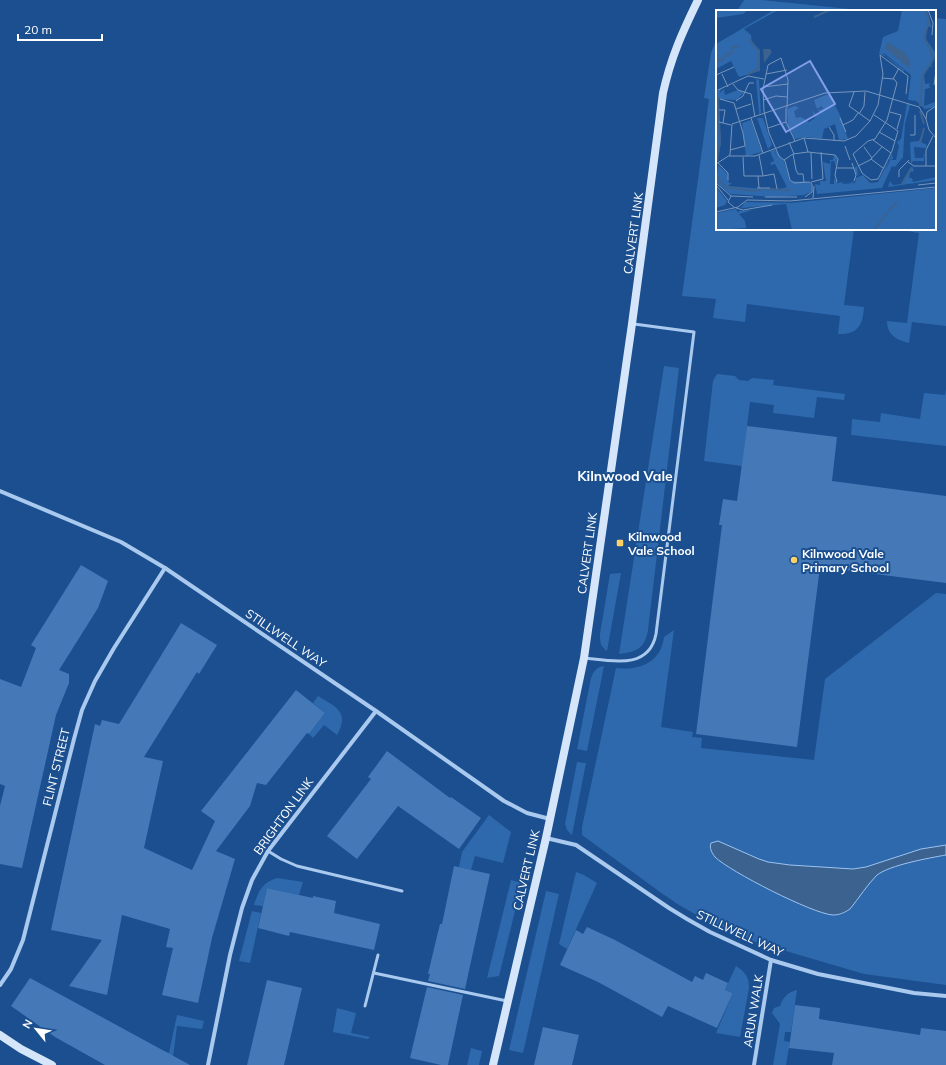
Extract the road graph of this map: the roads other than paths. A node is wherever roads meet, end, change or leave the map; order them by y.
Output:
1 (698, 0) edge
2 (632, 324) junction
3 (0, 491) edge
4 (165, 568) junction
5 (584, 658) junction
6 (376, 711) junction
7 (550, 819) junction
8 (546, 838) junction
9 (268, 850) junction
10 (402, 891) dead end
11 (378, 955) dead end
12 (771, 960) junction
13 (374, 973) junction
14 (0, 985) edge
15 (946, 996) edge
16 (508, 1001) junction
17 (365, 1006) dead end
18 (0, 1035) edge
19 (52, 1065) edge
20 (208, 1065) edge
21 (493, 1065) edge
22 (754, 1065) edge

1 - 2 street, CALVERT LINK
2 - 5 street, CALVERT LINK
2 - 5 lane
3 - 4 street, STILLWELL WAY
4 - 6 street, STILLWELL WAY
4 - 14 street, FLINT STREET
5 - 7 street, CALVERT LINK
6 - 7 street, STILLWELL WAY
6 - 9 street, BRIGHTON LINK
7 - 8 street, CALVERT LINK
8 - 12 street, STILLWELL WAY
8 - 16 street, CALVERT LINK
9 - 10 lane
9 - 20 street, BRIGHTON LINK
11 - 13 lane
12 - 15 street, STILLWELL WAY
12 - 22 street, ARUN WALK
13 - 16 lane
13 - 17 lane
16 - 21 street, CALVERT LINK
18 - 19 street

